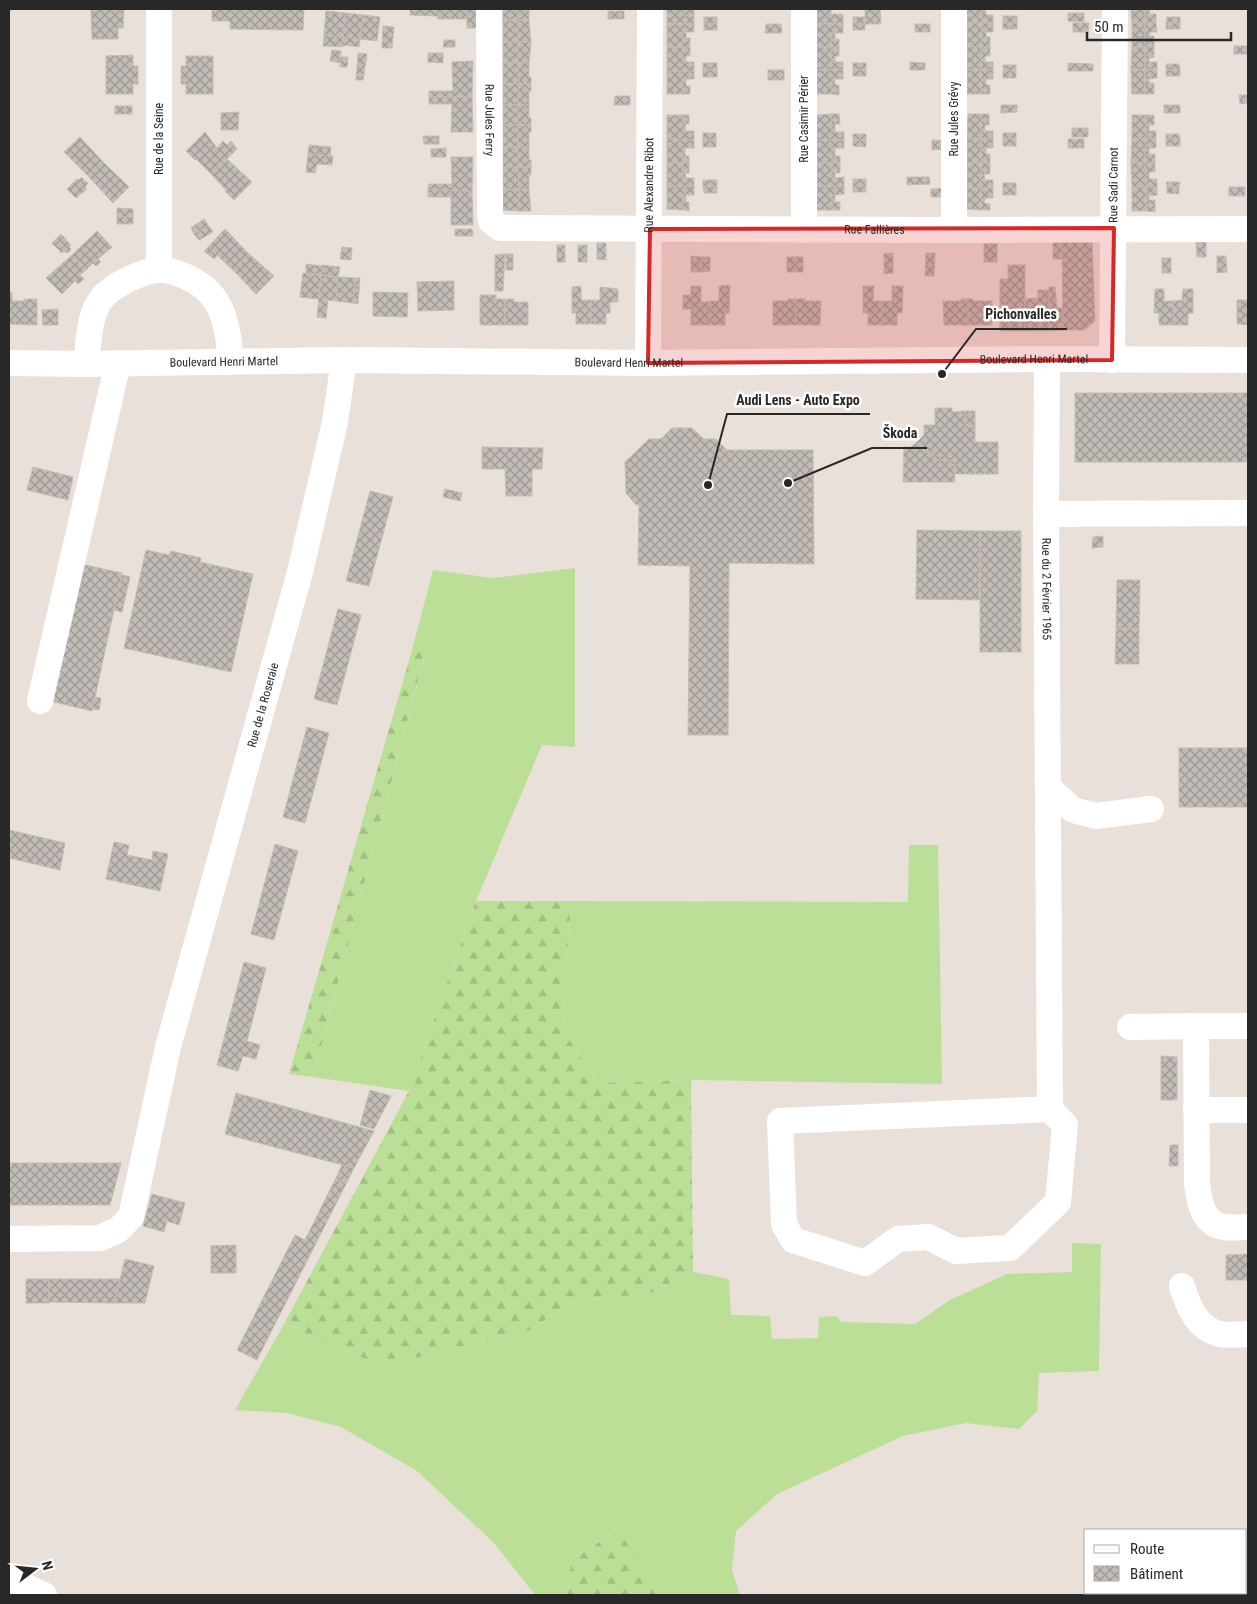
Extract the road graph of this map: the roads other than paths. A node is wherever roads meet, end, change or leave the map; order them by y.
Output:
1 (159, 9) edge
2 (489, 9) edge
3 (650, 9) edge
4 (804, 9) edge
5 (954, 9) edge
6 (1115, 9) edge
7 (500, 228) joint
8 (1114, 228) junction
9 (1248, 228) edge
10 (650, 229) junction
11 (804, 230) junction
12 (954, 230) junction
13 (159, 270) junction
14 (1047, 359) junction
15 (344, 360) junction
16 (1112, 360) junction
17 (1248, 360) edge
18 (230, 362) junction
19 (9, 363) edge
20 (118, 363) junction
21 (648, 363) junction
22 (86, 364) junction
23 (1248, 513) edge
24 (1046, 514) junction
25 (40, 701) dead end
26 (1048, 788) junction
27 (1152, 809) dead end
28 (1130, 1026) dead end
29 (1196, 1026) junction
30 (1248, 1026) edge
31 (1050, 1109) junction
32 (1196, 1110) junction
33 (1248, 1110) edge
34 (1248, 1227) edge
35 (9, 1239) edge
36 (1182, 1286) dead end
37 (1248, 1334) edge
38 (9, 1579) edge
39 (44, 1595) edge

1 - 13 street, Rue de la Seine
2 - 7 street, Rue Jules Ferry
3 - 10 street, Rue Alexandre Ribot
4 - 11 street, Rue Casimir Périer
5 - 12 street, Rue Jules Grévy
6 - 8 street, Rue Sadi Carnot
7 - 10 street, Rue Fallières
8 - 9 street, Rue Fallières
8 - 12 street, Rue Fallières
8 - 16 street, Rue Sadi Carnot
10 - 11 street, Rue Fallières
10 - 21 street, Rue Alexandre Ribot
11 - 12 street, Rue Fallières
13 - 18 street
13 - 22 street
14 - 16 street, Boulevard Henri Martel
14 - 21 street, Boulevard Henri Martel
14 - 24 street, Rue du 2 Février 1965
15 - 18 street, Boulevard Henri Martel
15 - 21 street, Boulevard Henri Martel
15 - 35 street, Rue de la Roseraie
16 - 17 street, Boulevard Henri Martel
18 - 20 street, Boulevard Henri Martel
19 - 22 street, Boulevard Henri Martel
20 - 22 street, Boulevard Henri Martel
20 - 25 street
23 - 24 street
24 - 26 street, Rue du 2 Février 1965
26 - 27 street
26 - 31 street, Rue du 2 Février 1965
28 - 29 street
29 - 30 street
29 - 32 street
31 - 31 street
32 - 33 street
32 - 34 street
36 - 37 street
38 - 39 street

